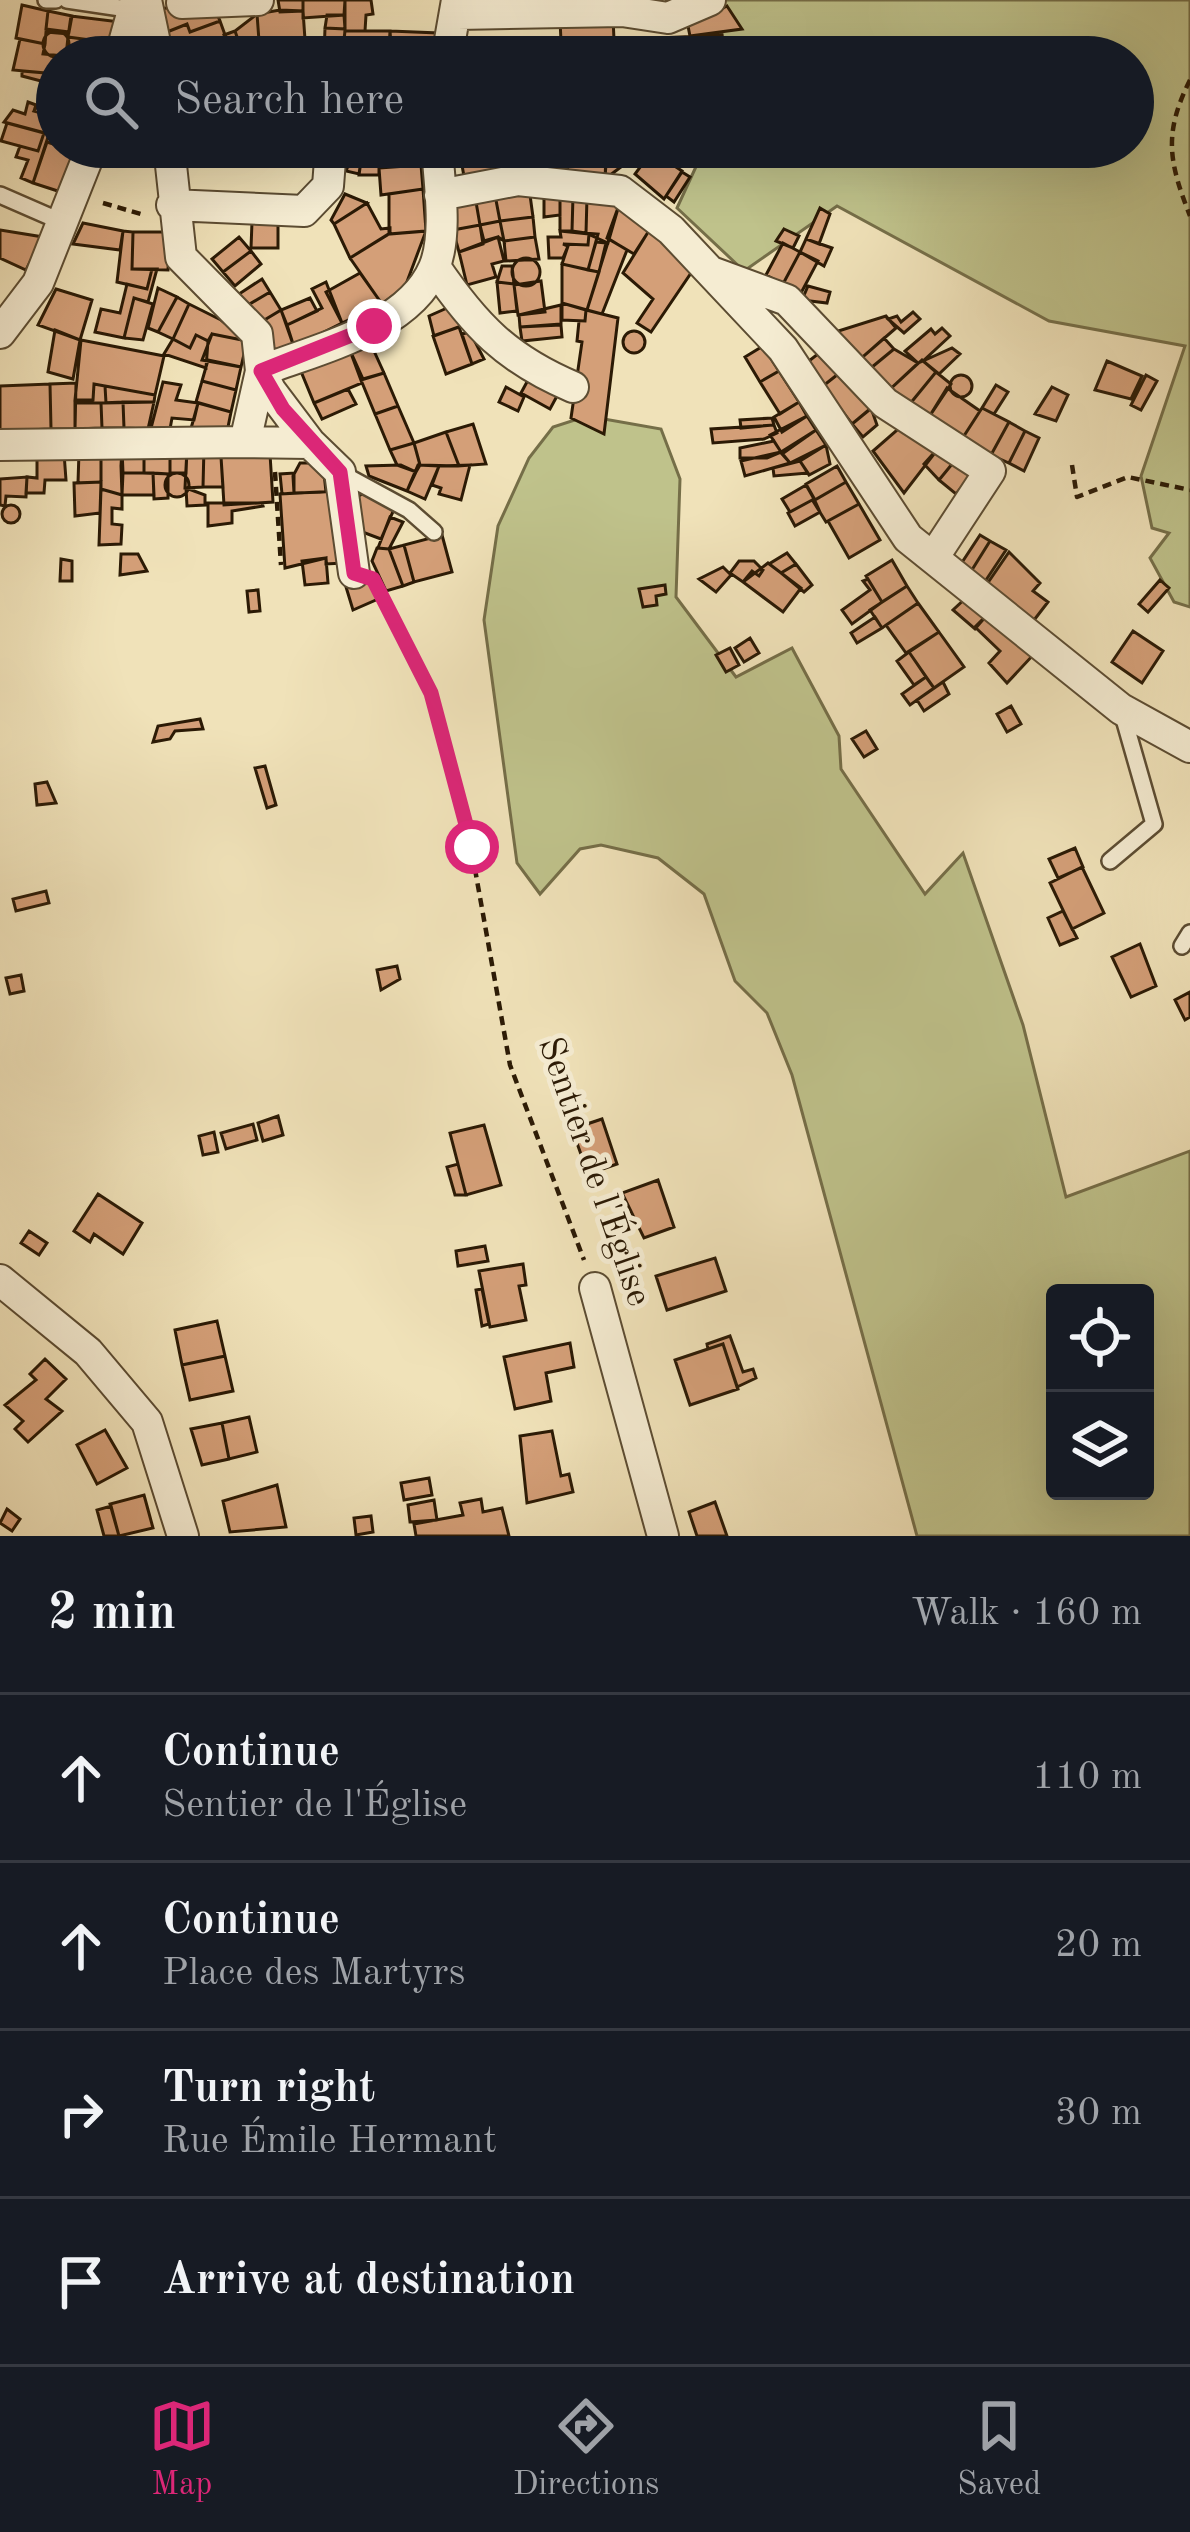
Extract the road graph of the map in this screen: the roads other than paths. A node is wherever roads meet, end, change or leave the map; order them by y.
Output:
1 (46, 0) edge
2 (56, 0) edge
3 (67, 0) edge
4 (258, 0) edge
5 (710, 0) edge
6 (139, 3) edge
7 (182, 3) edge
8 (458, 7) edge
9 (127, 36) edge
10 (151, 36) edge
11 (84, 168) edge
12 (167, 168) edge
13 (329, 168) edge
14 (438, 168) edge
15 (0, 195) edge
16 (440, 195) junction
17 (68, 208) junction
18 (163, 211) junction
19 (435, 267) junction
20 (709, 271) junction
21 (0, 333) edge
22 (261, 371) junction
23 (573, 387) dead end
24 (245, 442) junction
25 (310, 443) junction
26 (0, 445) edge
27 (340, 472) junction
28 (434, 532) dead end
29 (933, 559) junction
30 (354, 573) road end
31 (1121, 709) junction
32 (1190, 747) edge
33 (1110, 861) dead end
34 (0, 1280) edge
35 (595, 1288) road end
36 (183, 1536) edge
37 (663, 1536) edge

1 - 2 lane
3 - 6 lane
4 - 7 street
5 - 8 street
6 - 9 street
6 - 10 street
11 - 17 street
12 - 18 street
13 - 18 street
14 - 16 street
15 - 17 lane
16 - 19 street
16 - 20 street
17 - 21 street
18 - 22 street
19 - 22 street
19 - 23 street
20 - 29 street
20 - 29 street
22 - 24 street
22 - 25 street
24 - 25 street
24 - 26 street
25 - 27 street
27 - 28 lane
27 - 30 street
29 - 31 street
31 - 32 street
31 - 33 lane
34 - 36 street
35 - 37 street, Sentier de l'Église

